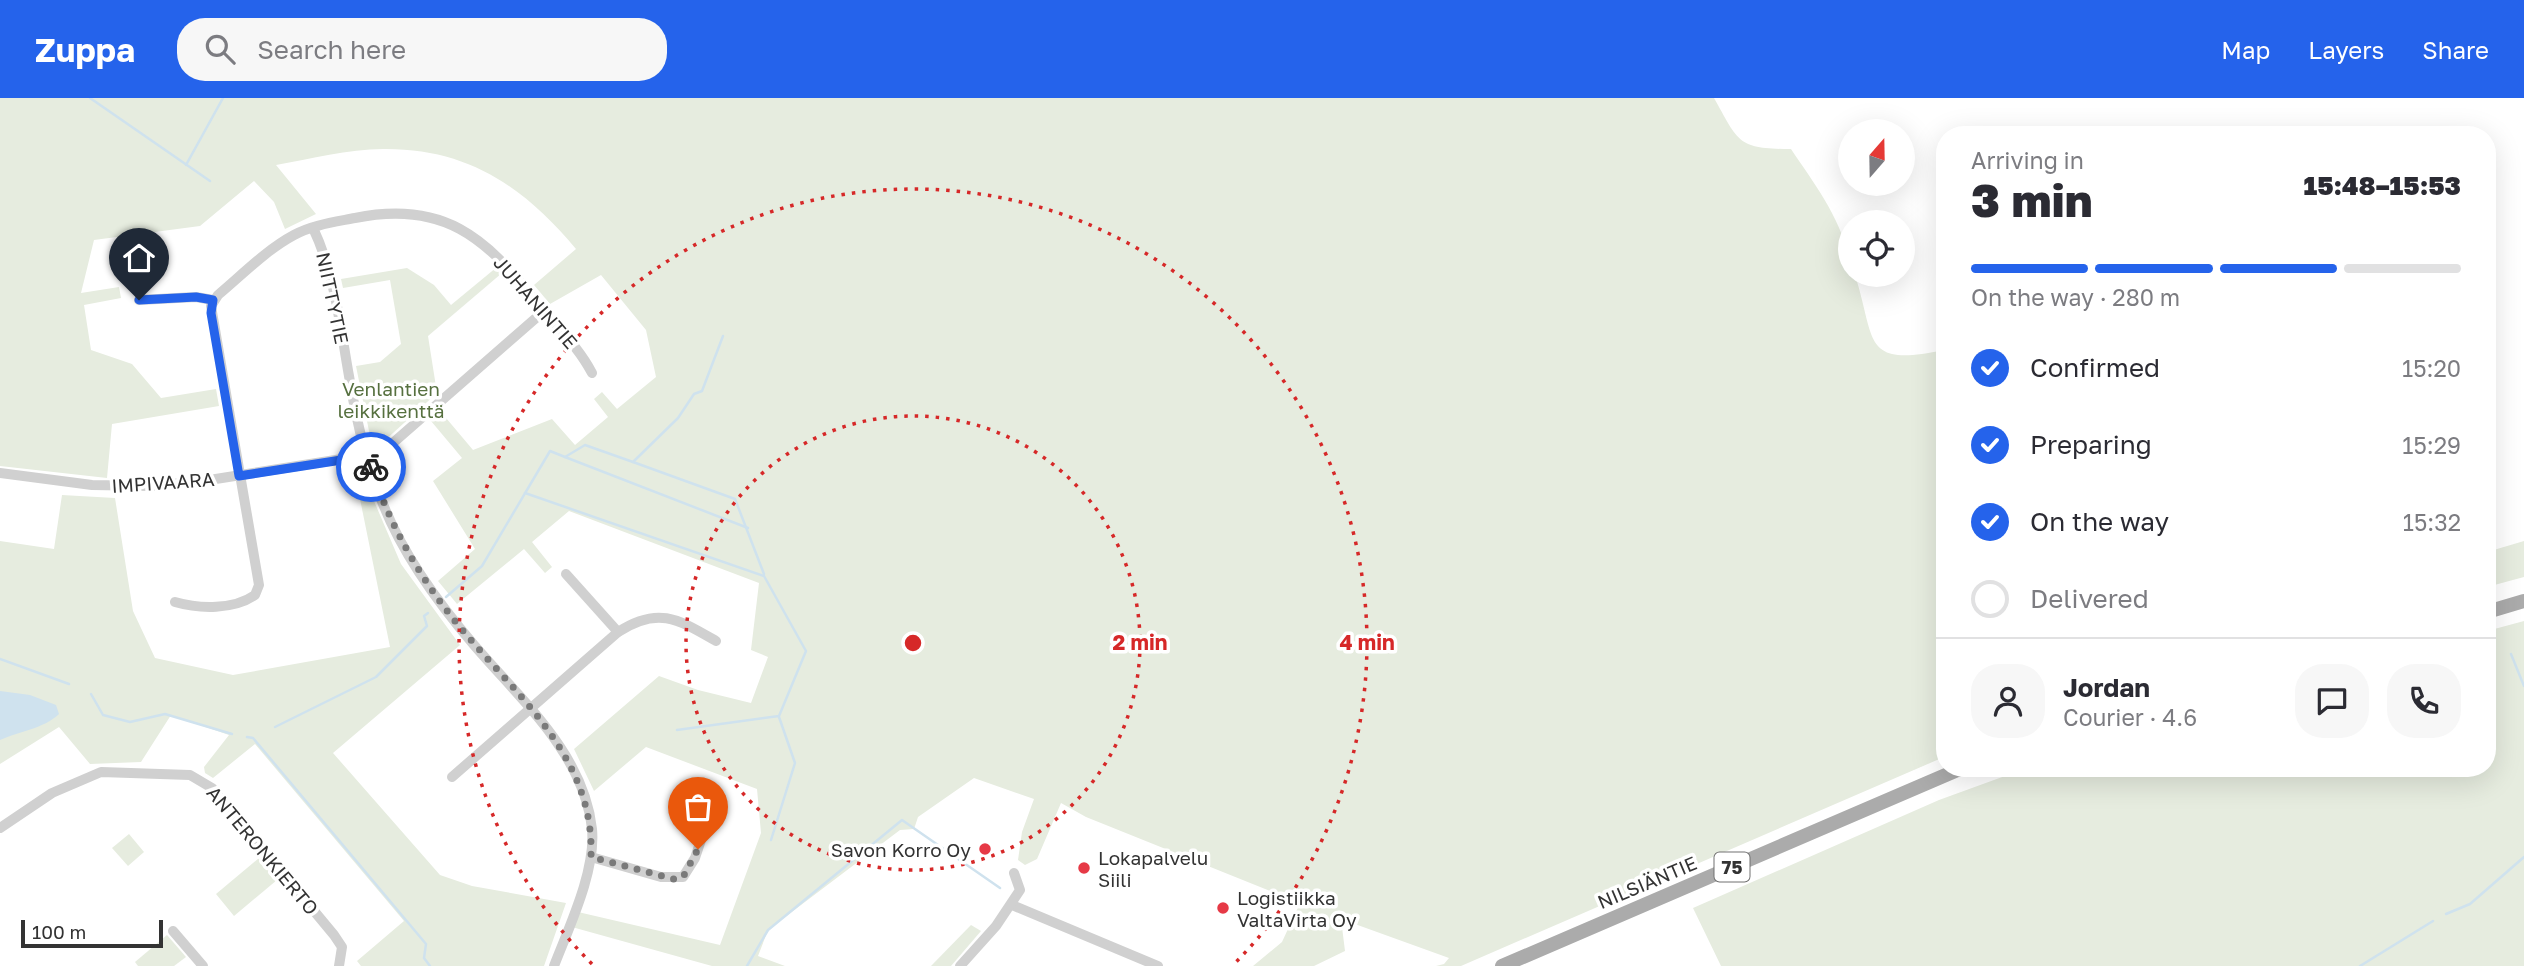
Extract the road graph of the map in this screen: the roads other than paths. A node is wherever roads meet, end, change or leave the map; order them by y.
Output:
1 (313, 228) junction
2 (139, 300) dead end
3 (213, 300) junction
4 (544, 312) junction
5 (592, 373) dead end
6 (367, 456) junction
7 (0, 473) edge
8 (239, 476) junction
9 (566, 574) dead end
10 (2524, 601) edge
11 (175, 602) dead end
12 (2496, 609) edge
13 (618, 632) junction
14 (716, 641) dead end
15 (530, 709) junction
16 (452, 777) dead end
17 (1941, 777) edge
18 (708, 819) dead end
19 (0, 828) edge
20 (591, 857) junction
21 (1014, 873) dead end
22 (1012, 905) junction
23 (173, 931) dead end
24 (203, 966) edge
25 (339, 966) edge
26 (554, 966) edge
27 (960, 966) edge
28 (1158, 966) edge
29 (1502, 966) edge

1 - 3 street, JUHANINTIE
1 - 4 street, JUHANINTIE
1 - 6 street, NIITTYTIE
2 - 3 street
3 - 8 street
4 - 5 street, JUHANINTIE
4 - 6 street
6 - 8 street, IMPIVAARA
6 - 15 street, NIITTYTIE
7 - 8 street, IMPIVAARA
8 - 11 street
9 - 13 street
10 - 12 main road
13 - 14 street
13 - 15 street
15 - 16 street
15 - 20 street, NIITTYTIE
17 - 29 main road, NILSIÄNTIE / 75
18 - 20 street
19 - 25 street, ANTERONKIERTO
20 - 26 street, NIITTYTIE
21 - 22 street
22 - 27 street
22 - 28 street
23 - 24 street

